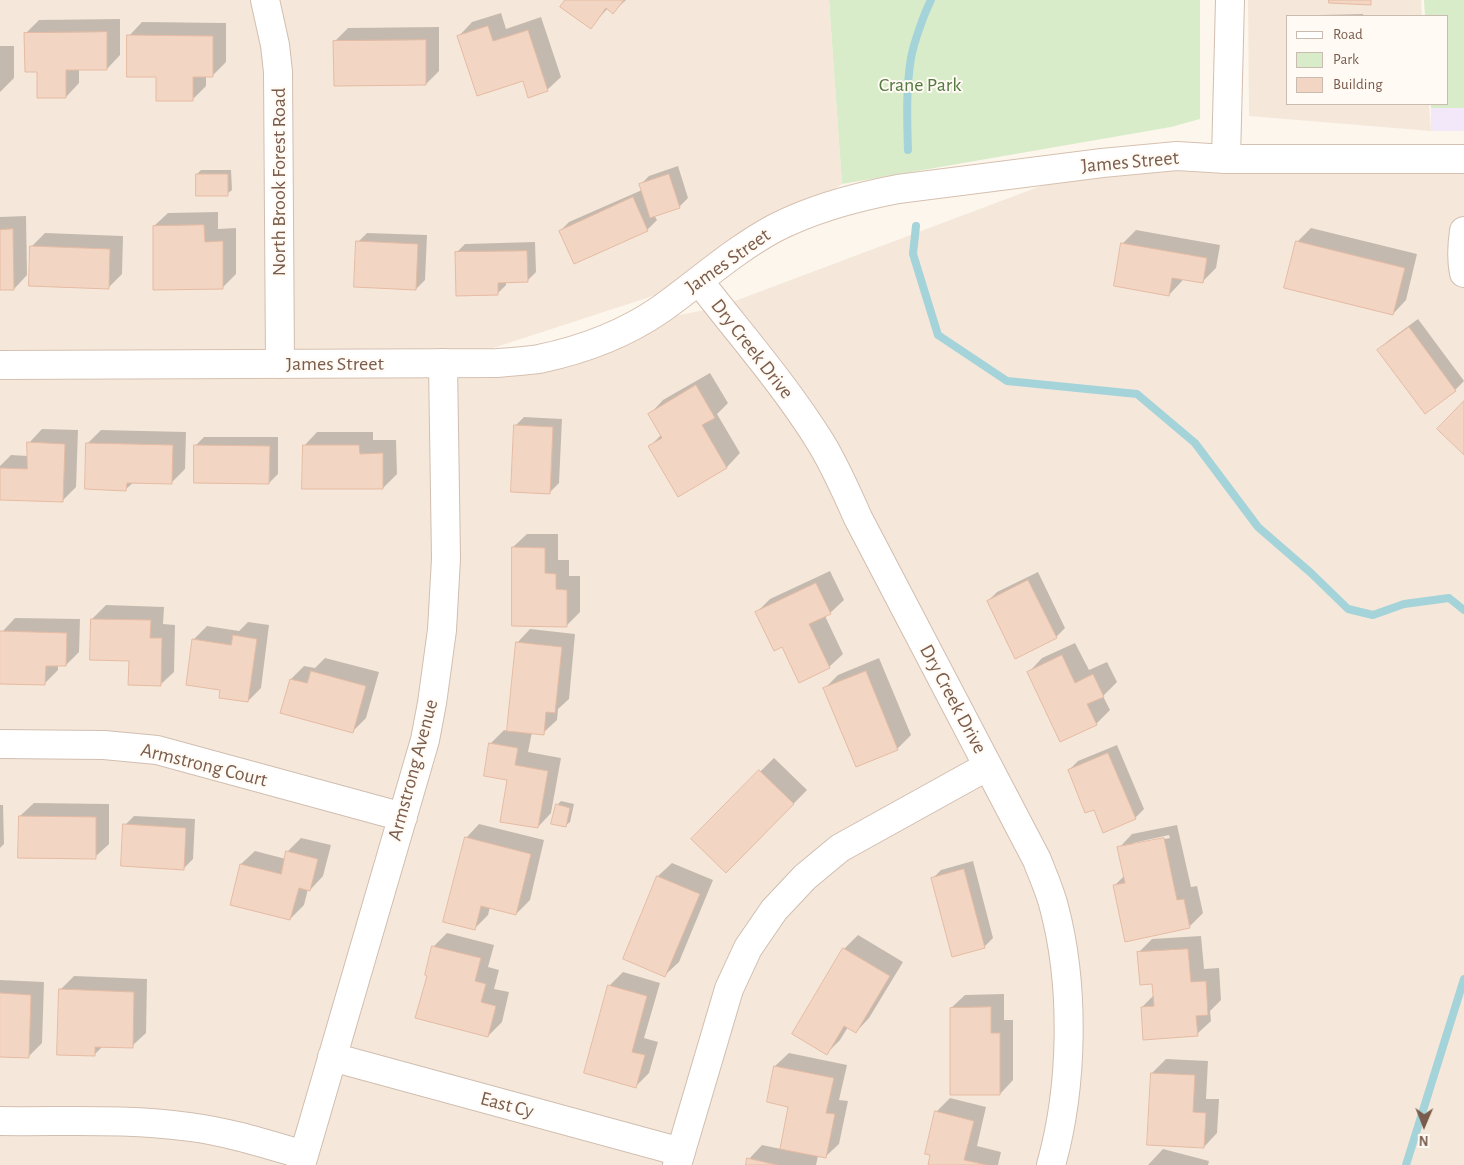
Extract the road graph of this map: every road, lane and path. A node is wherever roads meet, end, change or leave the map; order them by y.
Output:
1 (265, 0) edge
2 (1230, 0) edge
3 (1226, 159) junction
4 (1464, 159) edge
5 (1464, 231) edge
6 (1464, 273) edge
7 (698, 281) junction
8 (443, 363) junction
9 (280, 364) junction
10 (0, 365) edge
11 (0, 744) edge
12 (988, 766) junction
13 (402, 817) junction
14 (332, 1057) junction
15 (0, 1121) edge
16 (679, 1158) edge
17 (303, 1160) edge
18 (1051, 1165) edge

1 - 9 street, North Brook Forest Road
2 - 3 street
3 - 4 street, James Street
3 - 7 street, James Street
5 - 6 street
7 - 8 street, James Street
7 - 12 street, Dry Creek Drive
8 - 9 street, James Street
8 - 13 street, Armstrong Avenue
9 - 10 street, James Street
11 - 13 street, Armstrong Court
12 - 16 street
12 - 18 street, Dry Creek Drive
13 - 14 street, Armstrong Avenue
14 - 16 street, East Cy
14 - 17 street, Armstrong Avenue
15 - 17 street

